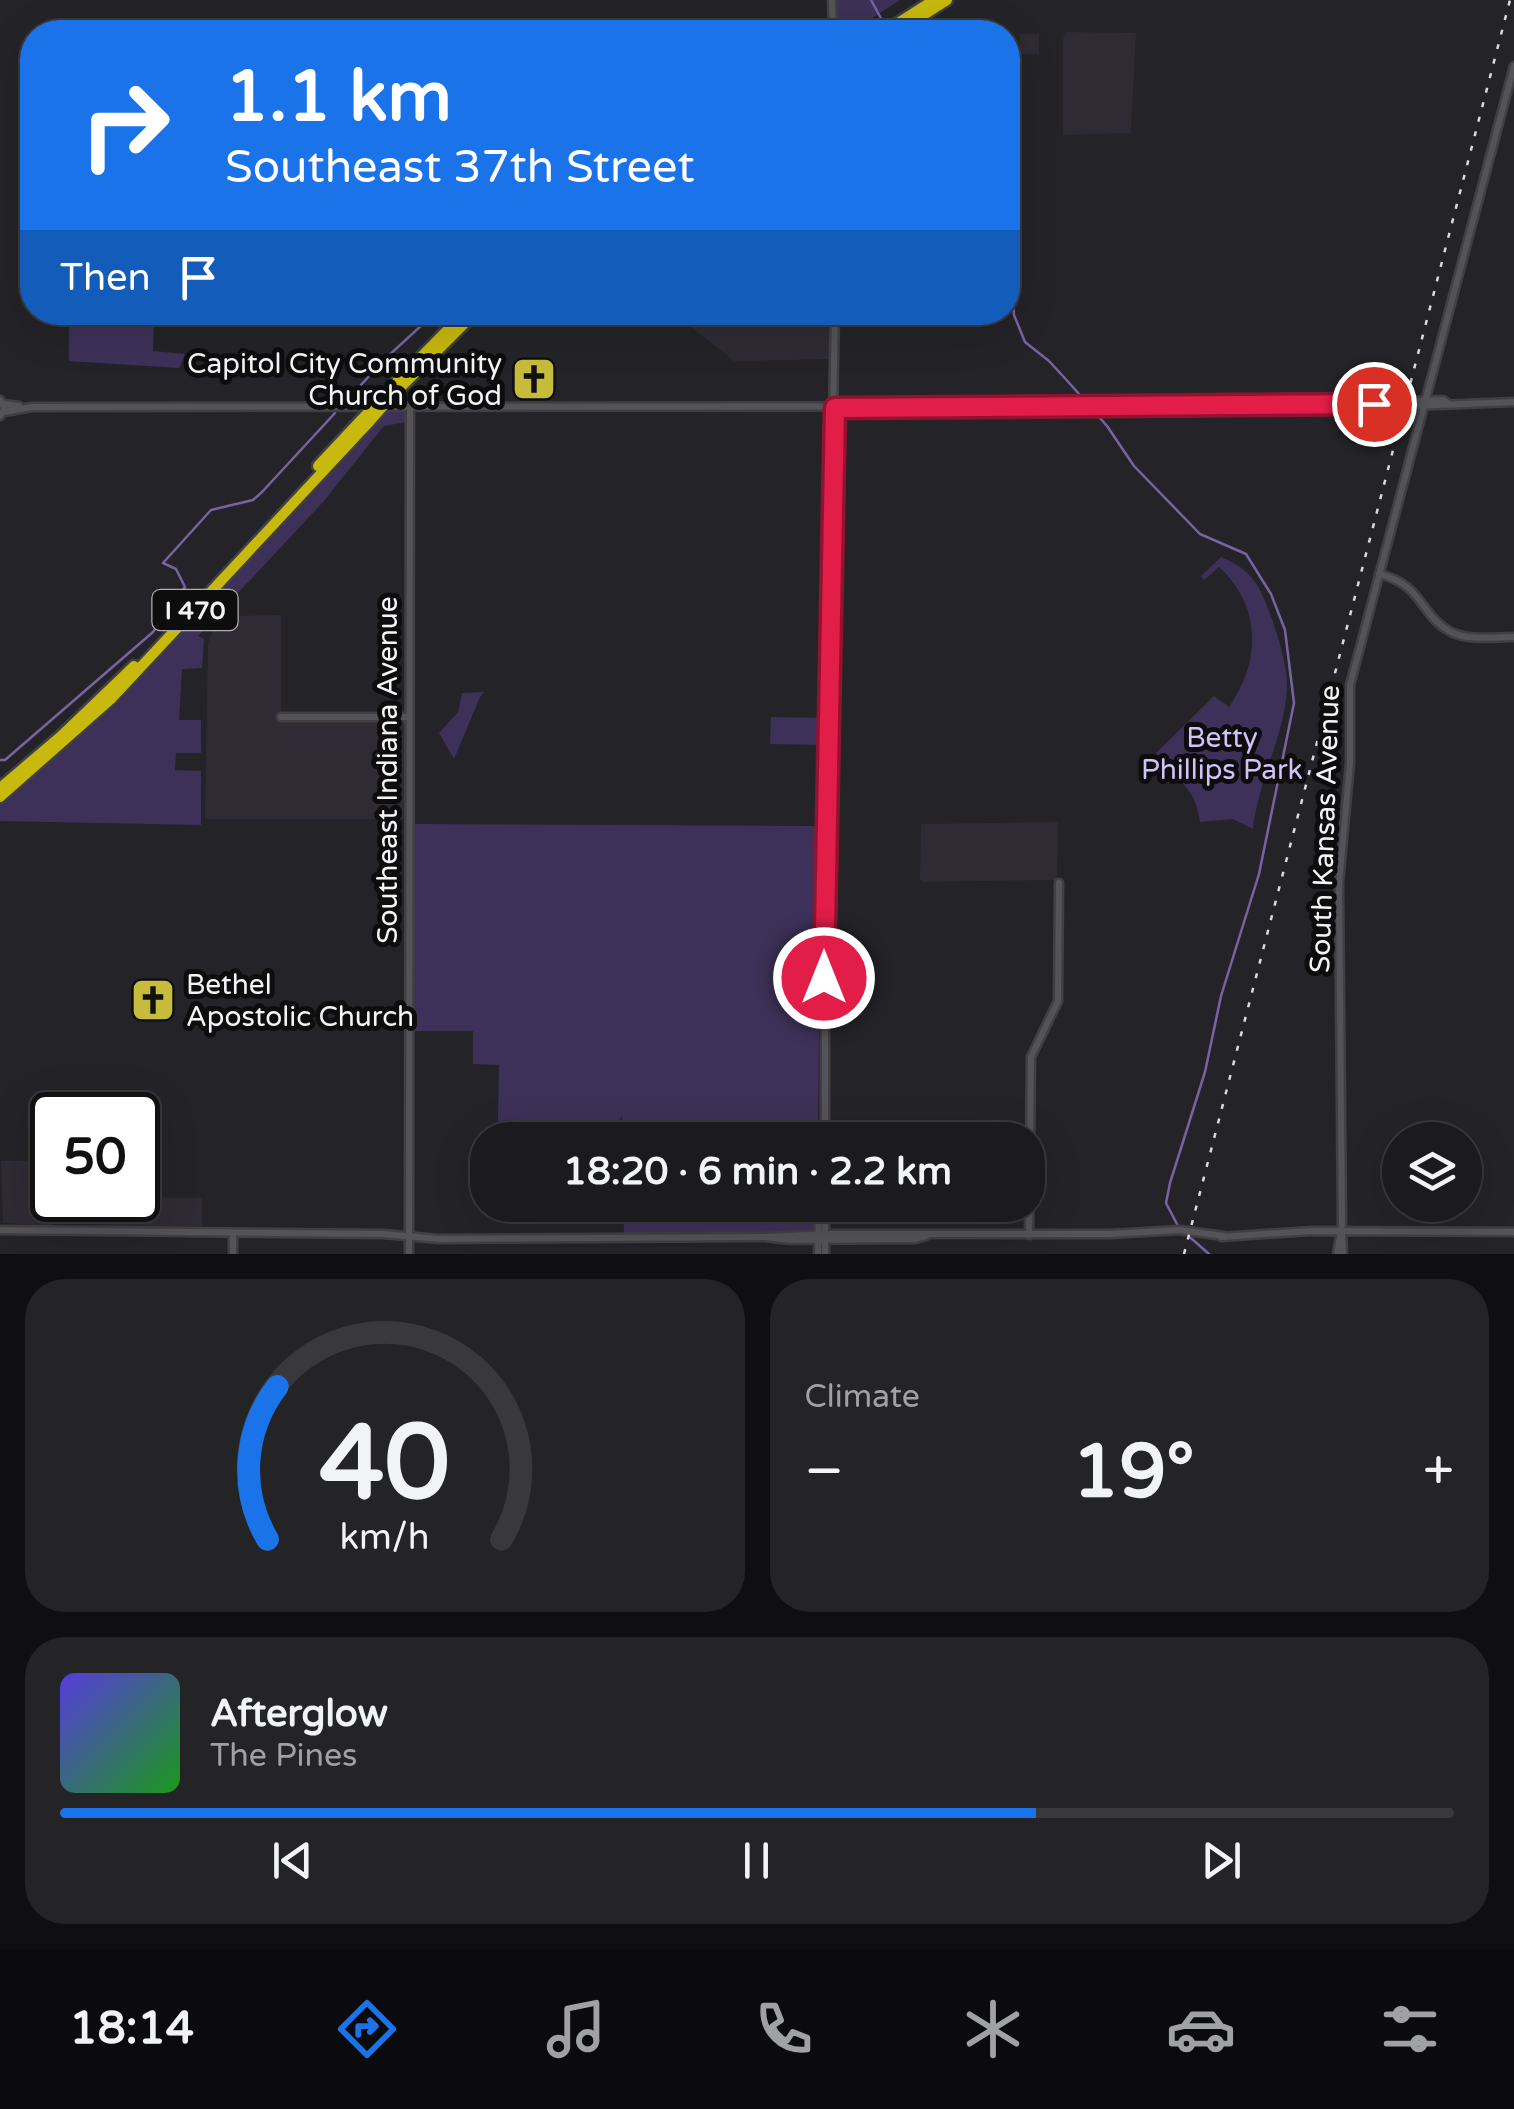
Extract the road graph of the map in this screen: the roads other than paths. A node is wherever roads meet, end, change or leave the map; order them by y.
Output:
1 (934, 0) edge
2 (947, 0) edge
3 (903, 20) edge
4 (916, 20) edge
5 (1514, 66) edge
6 (1514, 80) edge
7 (1508, 90) junction
8 (453, 325) edge
9 (462, 325) edge
10 (836, 325) edge
11 (388, 396) junction
12 (1514, 402) edge
13 (1425, 403) junction
14 (1, 405) edge
15 (410, 407) junction
16 (835, 408) junction
17 (1378, 574) junction
18 (1514, 637) edge
19 (410, 716) junction
20 (281, 717) dead end
21 (5, 788) edge
22 (1059, 882) dead end
23 (823, 1122) edge
24 (822, 1222) edge
25 (0, 1230) edge
26 (233, 1232) junction
27 (1342, 1232) junction
28 (1514, 1232) edge
29 (1030, 1235) junction
30 (410, 1236) junction
31 (822, 1237) junction
32 (232, 1254) edge
33 (408, 1254) edge
34 (821, 1254) edge
35 (1340, 1254) edge

1 - 3 highway
2 - 4 highway
5 - 7 main road, South Kansas Avenue
6 - 7 main road, South Kansas Avenue
7 - 13 main road, South Kansas Avenue
8 - 11 highway, I 470
9 - 11 highway, I 470
10 - 16 main road
11 - 21 highway, I 470, bridge
12 - 13 main road
13 - 16 main road, bridge
13 - 17 main road, South Kansas Avenue
14 - 15 main road
15 - 16 main road
15 - 19 main road, Southeast Indiana Avenue
16 - 23 main road
17 - 18 main road
17 - 27 main road, South Kansas Avenue
19 - 20 main road
19 - 30 main road, Southeast Indiana Avenue
22 - 29 main road
24 - 31 main road
25 - 26 main road
26 - 30 main road
26 - 32 main road
27 - 28 main road
27 - 29 main road
27 - 35 main road, South Kansas Avenue
29 - 31 main road
30 - 31 main road
30 - 33 main road, Southeast Indiana Avenue
31 - 34 main road

